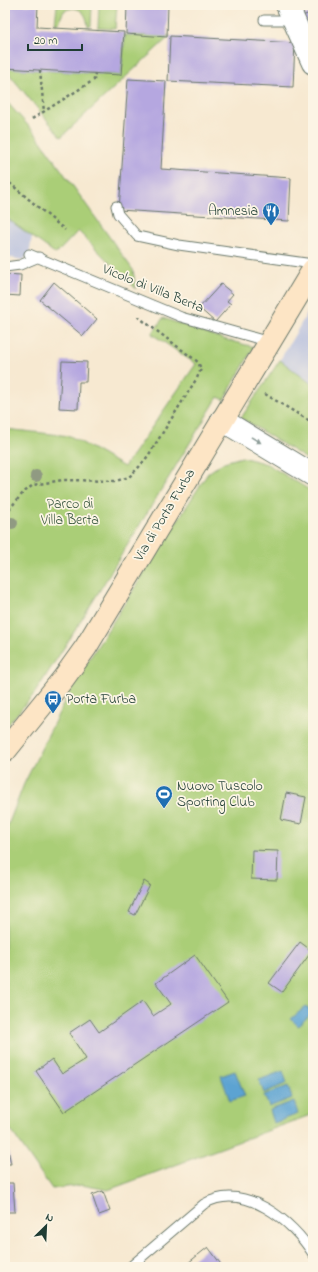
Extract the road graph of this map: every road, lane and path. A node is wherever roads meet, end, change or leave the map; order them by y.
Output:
1 (290, 12) edge
2 (264, 20) dead end
3 (313, 63) edge
4 (40, 70) dead end
5 (95, 73) dead end
6 (44, 112) junction
7 (32, 119) dead end
8 (5, 179) edge
9 (116, 206) dead end
10 (65, 230) dead end
11 (29, 254) dead end
12 (39, 258) junction
13 (313, 264) edge
14 (5, 267) edge
15 (313, 270) edge
16 (137, 316) dead end
17 (270, 342) junction
18 (265, 394) dead end
19 (222, 420) junction
20 (313, 423) edge
21 (313, 475) edge
22 (5, 514) edge
23 (5, 751) edge
24 (313, 1254) edge
25 (130, 1267) edge

1 - 2 lane
1 - 3 street
4 - 6 path
5 - 6 path
6 - 7 path
8 - 10 path
9 - 13 lane
11 - 12 lane, Vicolo di Villa Berta
12 - 14 lane
12 - 17 lane, Vicolo di Villa Berta
15 - 17 main road, Via di Porta Furba
16 - 22 path
17 - 19 main road, Via di Porta Furba
18 - 20 path
19 -> 21 street
19 - 23 main road, Via di Porta Furba
24 - 25 lane

